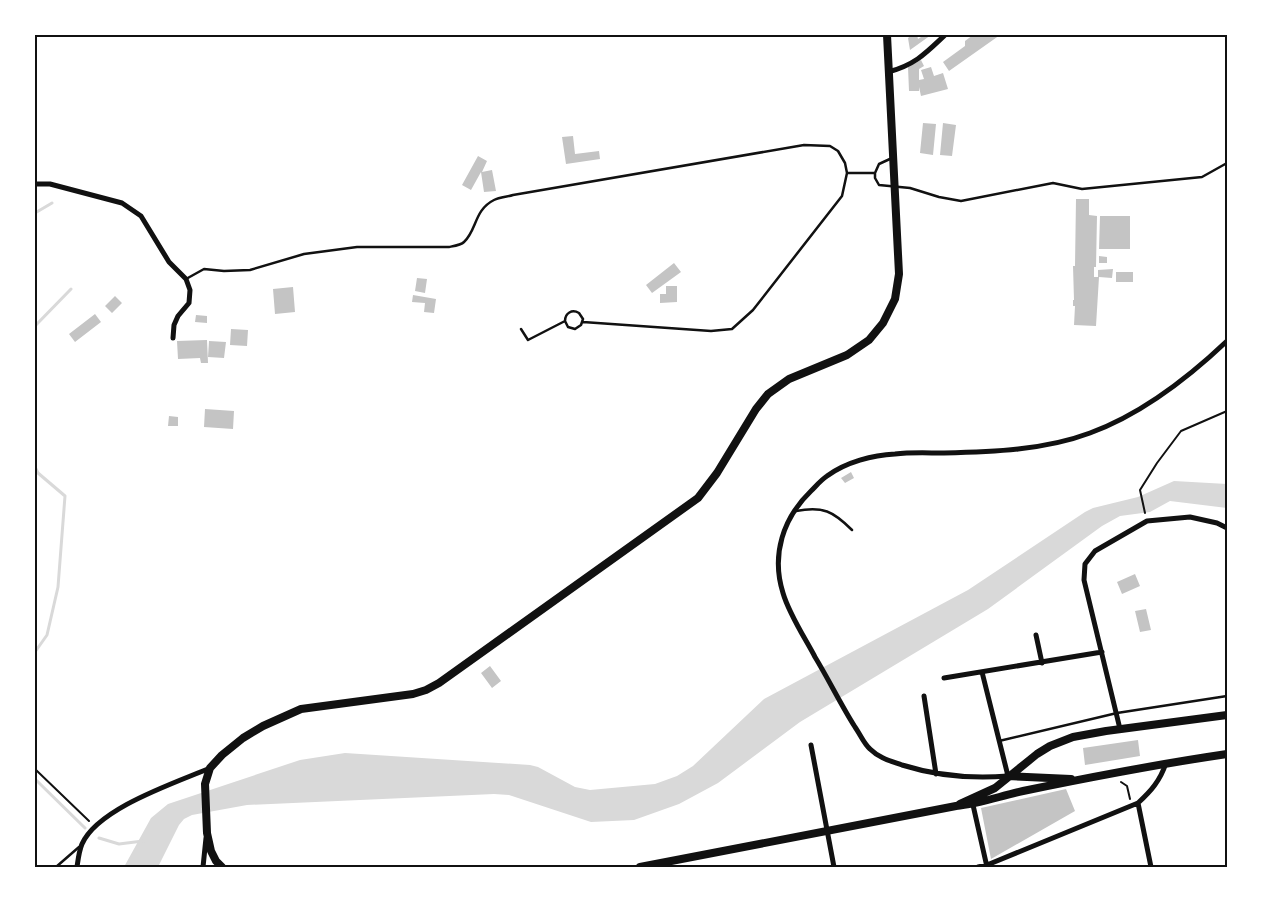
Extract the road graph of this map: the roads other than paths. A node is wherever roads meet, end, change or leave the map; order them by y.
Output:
1 (887, 35) edge
2 (945, 35) edge
3 (888, 72) junction
4 (893, 158) junction
5 (1227, 163) edge
6 (874, 172) junction
7 (847, 174) junction
8 (35, 184) edge
9 (895, 186) junction
10 (186, 278) junction
11 (565, 321) junction
12 (582, 322) junction
13 (521, 329) dead end
14 (173, 338) dead end
15 (1227, 341) edge
16 (794, 511) junction
17 (1227, 528) edge
18 (852, 530) dead end
19 (1036, 635) dead end
20 (1102, 652) junction
21 (1042, 662) junction
22 (982, 672) junction
23 (944, 678) dead end
24 (924, 696) dead end
25 (1227, 696) edge
26 (1117, 714) junction
27 (1227, 715) edge
28 (1120, 729) junction
29 (999, 740) junction
30 (811, 745) dead end
31 (1227, 754) edge
32 (1166, 763) junction
33 (210, 768) junction
34 (936, 774) junction
35 (1008, 776) junction
36 (1084, 779) junction
37 (1138, 803) junction
38 (973, 805) junction
39 (956, 806) junction
40 (827, 830) junction
41 (207, 832) junction
42 (82, 844) junction
43 (672, 864) edge
44 (987, 866) edge
45 (56, 867) edge
46 (77, 867) edge
47 (203, 867) edge
48 (222, 867) edge
49 (640, 867) edge
50 (834, 867) edge
51 (978, 867) edge
52 (1151, 867) edge

1 - 3 main road
2 - 3 street
3 - 4 main road
4 - 6 lane
4 - 9 main road
5 - 9 lane
6 - 7 lane
6 - 9 lane
7 - 10 lane
7 - 12 lane
8 - 10 street
9 - 33 main road
10 - 14 street
11 - 12 lane
11 - 12 lane
11 - 13 lane
15 - 16 street
16 - 18 lane
16 - 34 street
17 - 20 street
19 - 21 street
20 - 21 street
20 - 26 street
21 - 22 street
22 - 23 street
22 - 29 street
24 - 34 street
25 - 26 lane
26 - 28 street
26 - 29 lane
27 - 28 main road
28 - 35 main road
29 - 35 street
30 - 40 street
31 - 32 main road
32 - 36 main road
32 - 37 street
33 - 41 main road
33 - 42 street
34 - 35 street
35 - 36 main road
35 - 39 main road
36 - 38 main road
37 - 44 street
37 - 52 street
38 - 39 main road
38 - 44 street
39 - 40 main road
40 - 43 main road
40 - 50 street
41 - 47 street
41 - 48 main road
42 - 45 lane
42 - 46 street
43 - 49 main road
44 - 51 street

